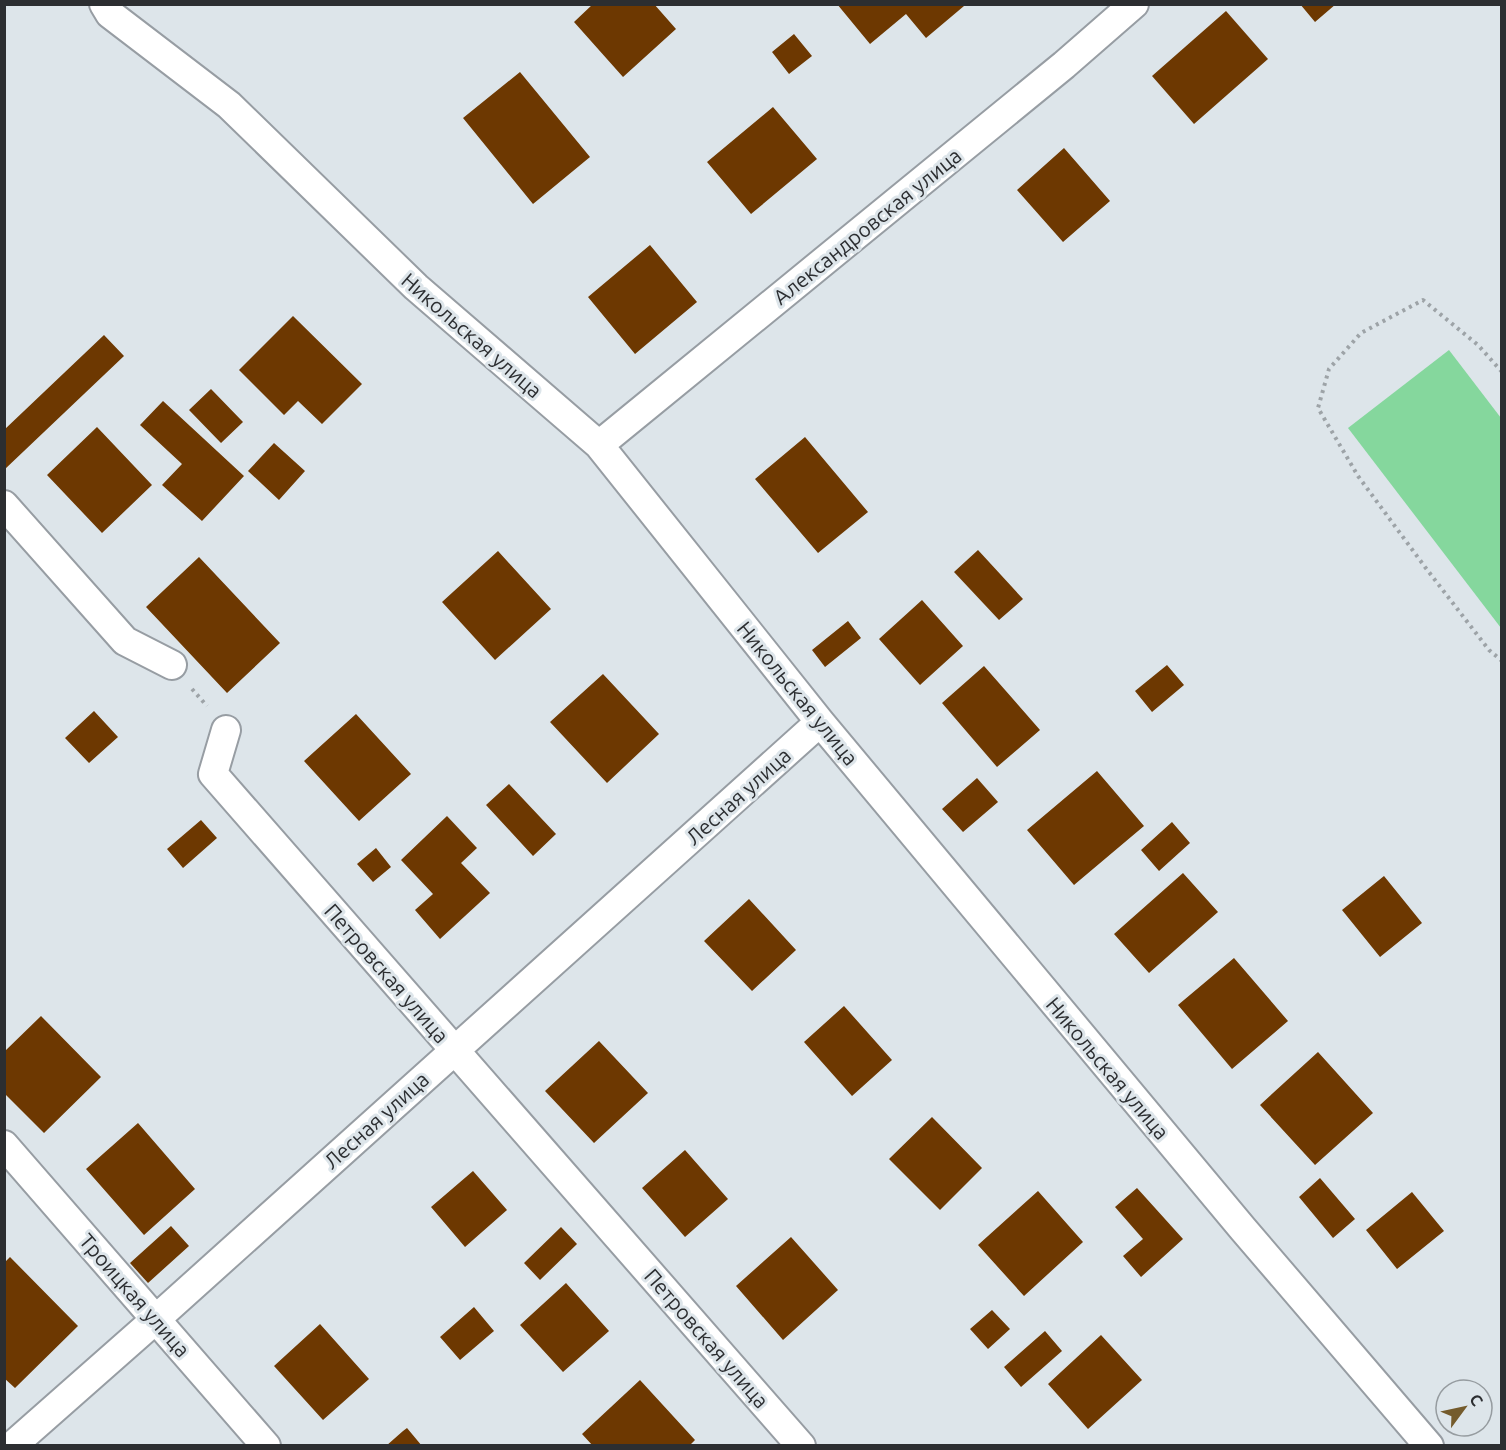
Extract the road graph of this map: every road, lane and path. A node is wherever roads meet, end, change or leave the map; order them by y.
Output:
1 (104, 4) edge
2 (1134, 4) edge
3 (1502, 372) edge
4 (599, 445) junction
5 (4, 505) edge
6 (1502, 661) edge
7 (172, 665) joint
8 (820, 722) junction
9 (226, 730) joint
10 (454, 1050) junction
11 (4, 1145) edge
12 (156, 1319) junction
13 (12, 1446) edge
14 (266, 1446) edge
15 (801, 1446) edge
16 (1429, 1446) edge

1 - 4 street, Никольская улица
2 - 4 street, Александровская улица
3 - 6 path
4 - 8 street, Никольская улица
5 - 7 street
7 - 9 path
8 - 10 street, Лесная улица
8 - 16 street, Никольская улица
9 - 10 street, Петровская улица
10 - 12 street, Лесная улица
10 - 15 street, Петровская улица
11 - 12 street, Троицкая улица
12 - 13 street, Лесная улица
12 - 14 street, Троицкая улица

